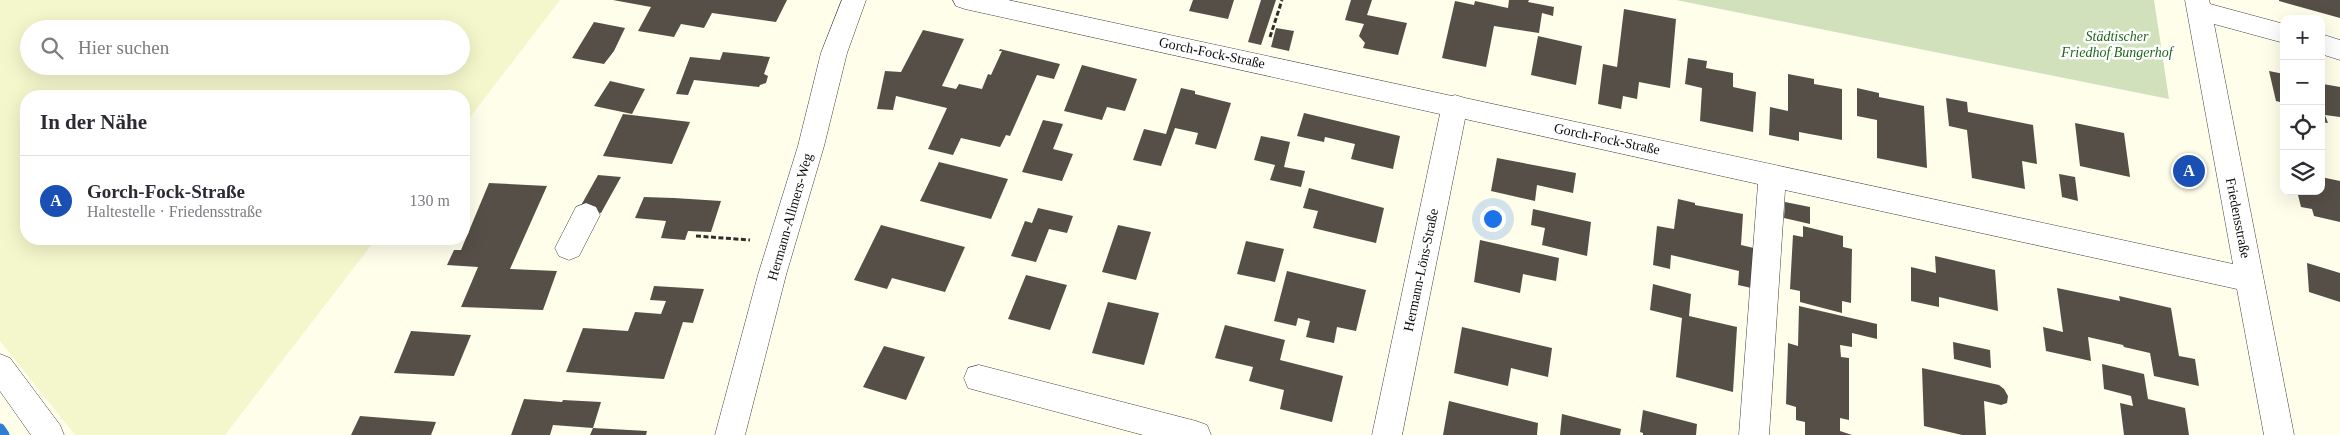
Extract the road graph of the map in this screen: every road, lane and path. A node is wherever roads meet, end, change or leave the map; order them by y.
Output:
1 (854, 0) edge
2 (965, 0) edge
3 (1282, 0) edge
4 (2198, 6) edge
5 (2280, 33) edge
6 (2325, 45) edge
7 (2340, 50) edge
8 (1262, 64) junction
9 (1455, 105) junction
10 (1772, 175) junction
11 (586, 215) dead end
12 (696, 236) dead end
13 (783, 242) junction
14 (569, 248) dead end
15 (2250, 280) junction
16 (0, 367) edge
17 (979, 378) dead end
18 (49, 435) edge
19 (730, 435) edge
20 (1196, 435) edge
21 (1387, 435) edge
22 (1754, 435) edge
23 (2279, 435) edge

1 - 13 street, Hermann-Allmers-Weg
2 - 8 street, Gorch-Fock-Straße
3 - 8 path
4 - 5 street
4 - 15 street, Friedensstraße
6 - 7 street
8 - 9 street, Gorch-Fock-Straße
9 - 10 street, Gorch-Fock-Straße
9 - 21 street, Hermann-Löns-Straße
10 - 15 street, Gorch-Fock-Straße
10 - 22 street
11 - 14 street
12 - 13 path
13 - 19 street, Hermann-Allmers-Weg
15 - 23 street, Friedensstraße
16 - 18 street
17 - 20 street

